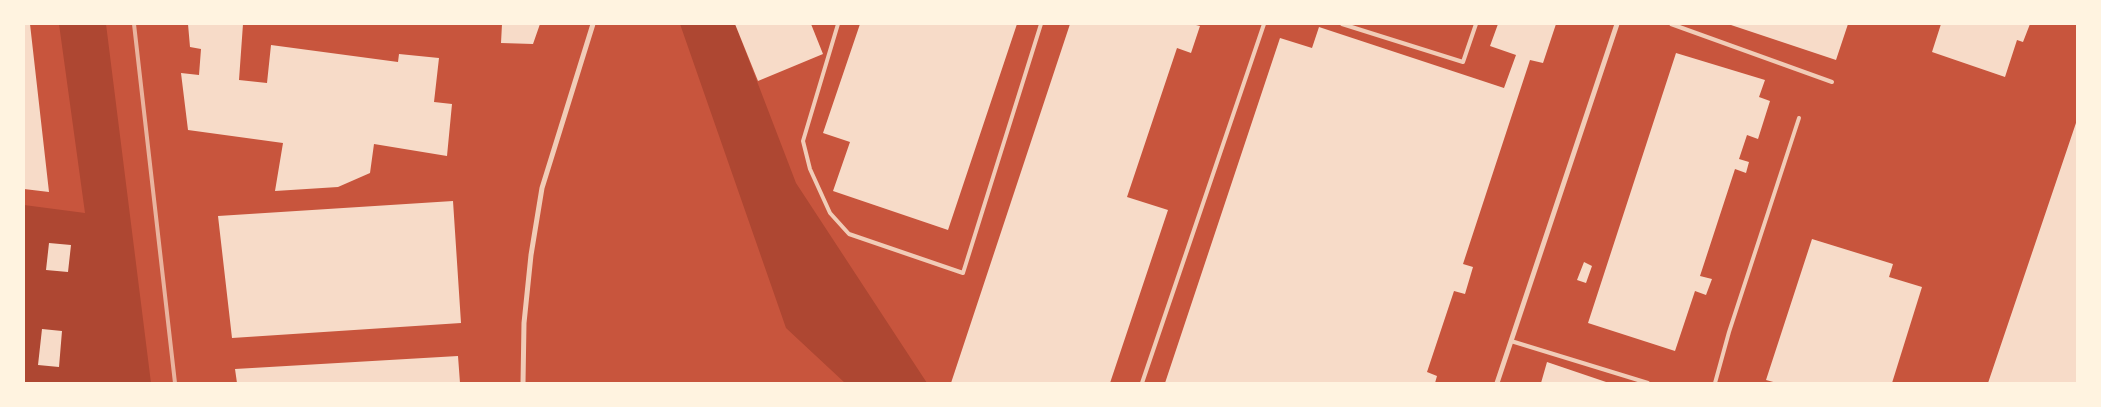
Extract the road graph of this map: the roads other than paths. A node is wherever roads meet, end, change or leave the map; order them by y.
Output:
1 (593, 24) edge
2 (838, 24) edge
3 (1041, 24) edge
4 (1264, 24) edge
5 (1342, 24) edge
6 (1476, 24) edge
7 (1617, 24) edge
8 (1671, 24) edge
9 (1832, 82) dead end
10 (1799, 118) dead end
11 (1511, 341) junction
12 (523, 383) edge
13 (1142, 383) edge
14 (1497, 383) edge
15 (1648, 383) edge
16 (1715, 383) edge

1 - 12 street
2 - 3 lane
4 - 13 lane
5 - 6 lane
7 - 11 street
8 - 9 lane
10 - 16 lane
11 - 14 street
11 - 15 lane

